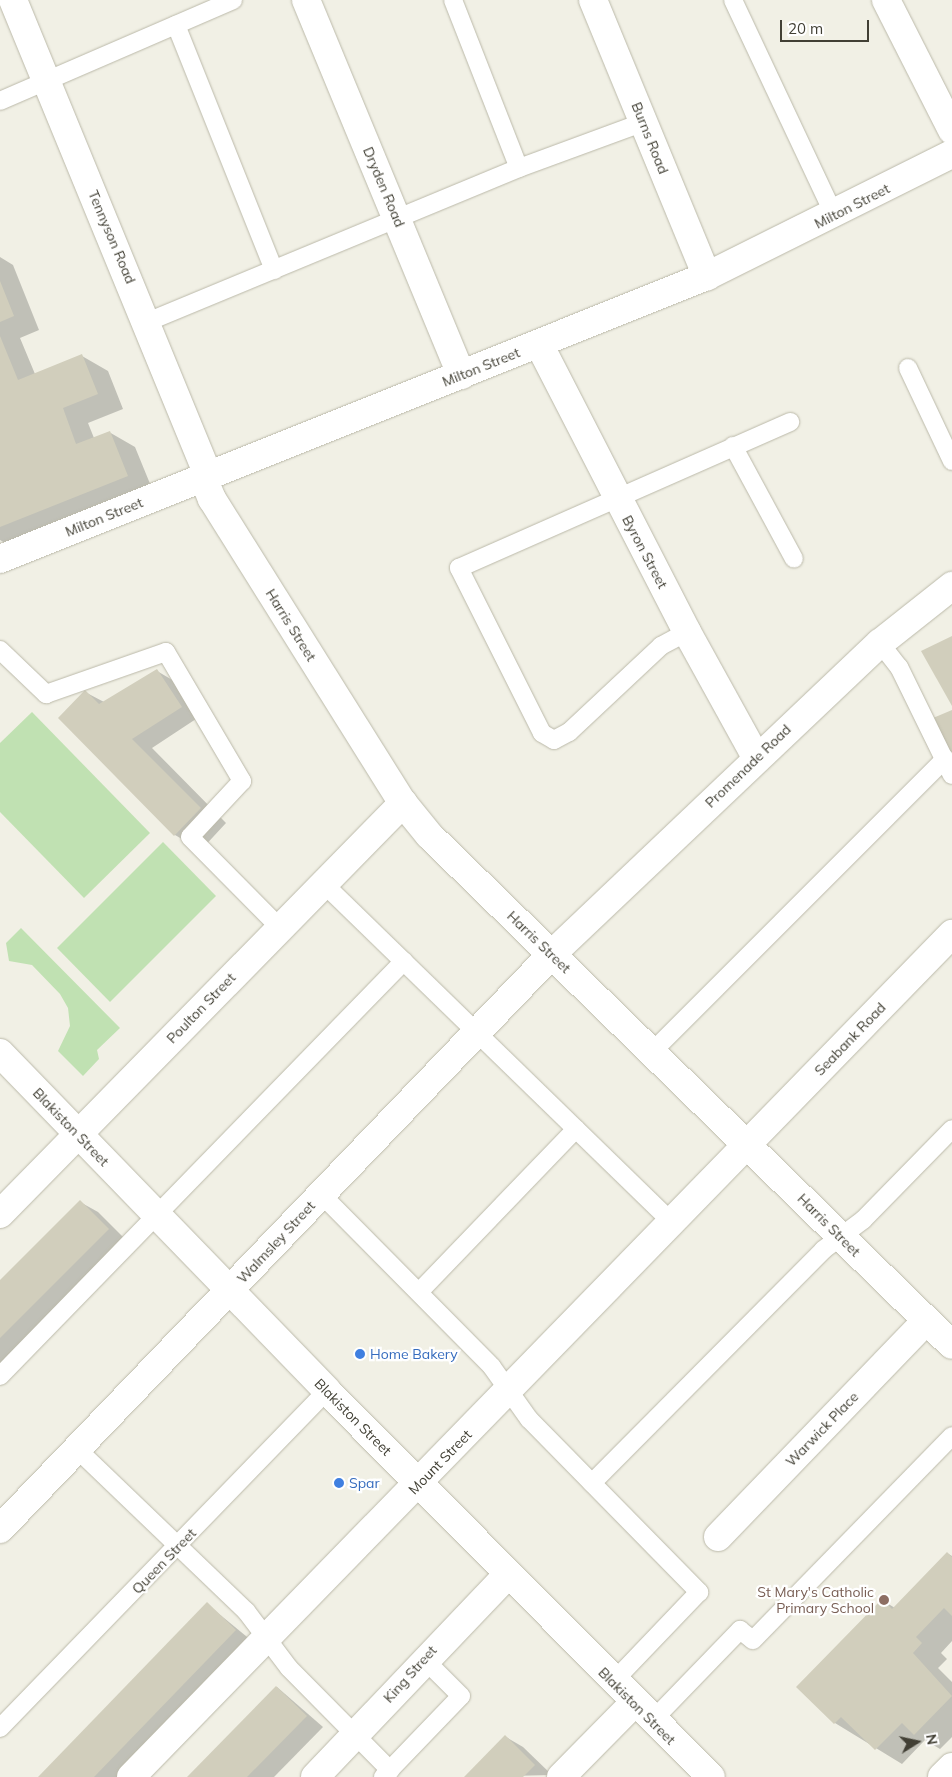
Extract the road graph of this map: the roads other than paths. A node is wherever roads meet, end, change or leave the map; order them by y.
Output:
1 (14, 0) edge
2 (233, 0) edge
3 (306, 0) edge
4 (453, 0) edge
5 (593, 0) edge
6 (733, 0) edge
7 (886, 0) edge
8 (176, 25) junction
9 (47, 81) junction
10 (0, 101) edge
11 (644, 122) junction
12 (952, 130) edge
13 (952, 154) edge
14 (518, 168) junction
15 (834, 215) junction
16 (398, 220) junction
17 (274, 270) junction
18 (707, 276) junction
19 (147, 322) junction
20 (539, 344) junction
21 (908, 368) dead end
22 (461, 375) junction
23 (790, 422) dead end
24 (733, 446) junction
25 (952, 461) edge
26 (205, 476) junction
27 (617, 498) junction
28 (0, 559) edge
29 (794, 559) dead end
30 (952, 586) edge
31 (687, 632) junction
32 (880, 643) junction
33 (0, 650) edge
34 (756, 757) junction
35 (948, 767) edge
36 (403, 803) junction
37 (323, 883) junction
38 (280, 927) junction
39 (952, 934) edge
40 (552, 954) junction
41 (404, 961) junction
42 (476, 1032) junction
43 (651, 1052) junction
44 (0, 1053) edge
45 (952, 1129) edge
46 (576, 1130) junction
47 (77, 1134) junction
48 (747, 1144) junction
49 (322, 1194) junction
50 (0, 1214) edge
51 (157, 1215) junction
52 (671, 1222) junction
53 (840, 1236) junction
54 (230, 1290) junction
55 (420, 1291) junction
56 (926, 1320) junction
57 (952, 1346) edge
58 (0, 1376) edge
59 (327, 1391) junction
60 (509, 1391) junction
61 (952, 1436) edge
62 (78, 1450) junction
63 (592, 1483) junction
64 (419, 1484) junction
65 (0, 1529) edge
66 (718, 1536) dead end
67 (179, 1546) junction
68 (508, 1574) junction
69 (267, 1638) junction
70 (423, 1658) junction
71 (612, 1682) junction
72 (643, 1712) junction
73 (0, 1728) edge
74 (356, 1736) junction
75 (952, 1767) edge
76 (386, 1774) edge
77 (131, 1777) edge
78 (316, 1777) edge
79 (561, 1777) edge
80 (710, 1777) edge
81 (942, 1777) edge

1 - 9 street, Tennyson Road
2 - 8 lane
3 - 16 street, Dryden Road
4 - 14 lane
5 - 11 street, Burns Road
6 - 15 lane
7 - 12 street
8 - 9 lane
8 - 17 lane
9 - 10 lane
9 - 19 street, Tennyson Road
11 - 14 lane
11 - 18 street, Burns Road
13 - 15 street, Milton Street
14 - 16 lane
15 - 18 street, Milton Street
16 - 17 lane
16 - 22 street, Dryden Road
17 - 19 lane
18 - 20 street, Milton Street
19 - 26 street, Tennyson Road
20 - 22 street, Milton Street
20 - 27 street, Byron Street
21 - 25 lane
22 - 26 street, Milton Street
23 - 24 lane
24 - 27 lane
24 - 29 lane
26 - 28 street, Milton Street
26 - 36 street, Harris Street
27 - 31 street, Byron Street
27 - 31 lane
30 - 32 street, Promenade Road
31 - 34 street, Byron Street
32 - 34 street, Promenade Road
32 - 35 lane
33 - 38 lane
34 - 40 street, Promenade Road
35 - 43 lane
36 - 37 street, Poulton Street
36 - 40 street, Harris Street
37 - 38 street, Poulton Street
37 - 41 lane
38 - 47 street, Poulton Street
39 - 48 street, Seabank Road
40 - 42 street, Walmsley Street
40 - 43 street, Harris Street
41 - 42 lane
41 - 51 lane
42 - 46 lane
42 - 49 street, Walmsley Street
43 - 48 street, Harris Street
44 - 47 street, Blakiston Street
45 - 53 lane
46 - 52 lane
46 - 55 lane
47 - 50 street, Poulton Street
47 - 51 street, Blakiston Street
48 - 52 street, Mount Street
48 - 53 street, Harris Street
49 - 54 street, Walmsley Street
49 - 55 lane
51 - 54 street, Blakiston Street
51 - 58 lane
52 - 60 street, Mount Street
53 - 56 street, Harris Street
53 - 63 lane
54 - 59 street, Blakiston Street
54 - 62 street, Walmsley Street
55 - 60 lane
56 - 57 street, Harris Street
56 - 66 street, Warwick Place
59 - 64 street, Blakiston Street
59 - 67 lane, Queen Street
60 - 63 lane
60 - 64 street, Mount Street
61 - 72 lane
62 - 65 street, Walmsley Street
62 - 67 lane
63 - 71 lane
64 - 68 street, Blakiston Street
64 - 69 street, Mount Street
67 - 69 lane
67 - 73 lane, Queen Street
68 - 70 street, King Street
68 - 71 street, Blakiston Street
69 - 74 lane
69 - 77 street, Mount Street
70 - 74 street, King Street
70 - 76 lane
71 - 72 street, Blakiston Street
72 - 79 street
72 - 80 street, Blakiston Street
74 - 76 lane
74 - 78 street, King Street
75 - 81 street

